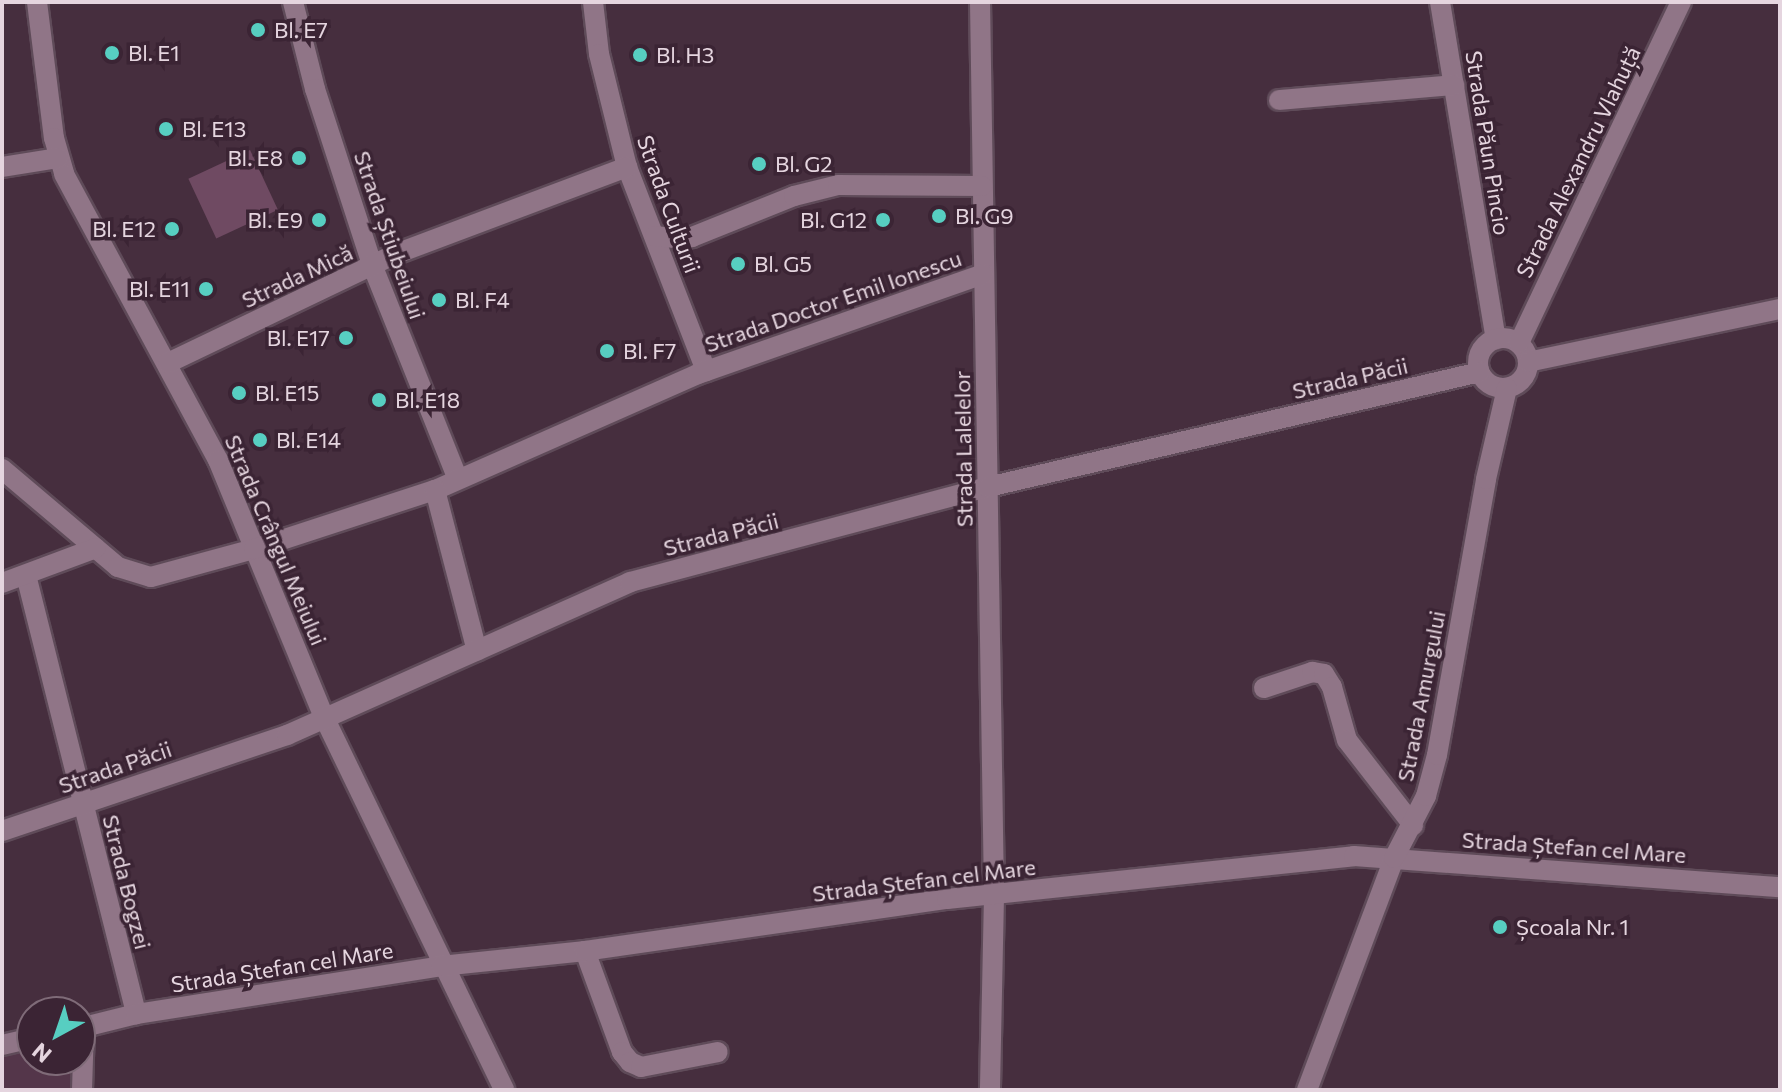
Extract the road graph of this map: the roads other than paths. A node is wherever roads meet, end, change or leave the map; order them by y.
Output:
1 (37, 2) edge
2 (293, 2) edge
3 (593, 2) edge
4 (980, 2) edge
5 (1440, 2) edge
6 (1681, 2) edge
7 (1454, 85) junction
8 (1279, 100) dead end
9 (58, 158) junction
10 (2, 167) edge
11 (627, 167) junction
12 (982, 186) junction
13 (655, 236) junction
14 (373, 267) junction
15 (983, 274) junction
16 (1780, 309) edge
17 (1496, 339) junction
18 (1519, 343) junction
19 (1528, 362) junction
20 (168, 363) junction
21 (706, 371) junction
22 (1480, 372) junction
23 (1507, 388) junction
24 (2, 469) edge
25 (458, 479) junction
26 (988, 487) junction
27 (435, 490) junction
28 (96, 548) junction
29 (254, 549) junction
30 (26, 575) junction
31 (2, 583) edge
32 (477, 651) junction
33 (1264, 688) dead end
34 (325, 719) junction
35 (82, 802) junction
36 (1413, 825) junction
37 (2, 831) edge
38 (1394, 858) junction
39 (1780, 887) edge
40 (994, 896) junction
41 (585, 951) junction
42 (441, 966) junction
43 (136, 1014) junction
44 (96, 1024) edge
45 (718, 1052) dead end
46 (504, 1090) edge
47 (990, 1090) edge
48 (1307, 1090) edge

1 - 9 street, Strada Crângul Meiului
2 - 14 street, Strada Știubeiului
3 - 11 street, Strada Culturii
4 - 12 street, Strada Lalelelor
5 - 7 street, Strada Păun Pincio
6 - 18 street, Strada Alexandru Vlahuță
7 - 8 street
7 - 17 street, Strada Păun Pincio
9 - 10 street
9 - 20 street, Strada Crângul Meiului
11 - 13 street, Strada Culturii
11 - 14 street, Strada Mică
12 - 13 street
12 - 15 street, Strada Lalelelor
13 - 21 street, Strada Culturii
14 - 20 street, Strada Mică
14 - 25 street, Strada Știubeiului
15 - 21 street, Strada Doctor Emil Ionescu
15 - 26 street, Strada Lalelelor
16 - 19 street
17 - 18 street
17 - 22 street
18 - 19 street
19 - 23 street
20 - 29 street, Strada Crângul Meiului
21 - 25 street, Strada Doctor Emil Ionescu
22 - 23 street
22 - 26 street, Strada Păcii
23 - 36 street, Strada Amurgului
24 - 28 street, Strada Doctor Emil Ionescu
25 - 27 street, Strada Doctor Emil Ionescu
26 - 32 street, Strada Păcii
26 - 40 street, Strada Lalelelor
27 - 29 street, Strada Doctor Emil Ionescu
27 - 32 street
28 - 29 street, Strada Doctor Emil Ionescu
28 - 30 street
29 - 34 street, Strada Crângul Meiului
30 - 31 street
30 - 35 street, Strada Bogzei
32 - 34 street, Strada Păcii
33 - 36 street
34 - 35 street, Strada Păcii
34 - 42 street, Strada Crângul Meiului
35 - 37 street, Strada Păcii
35 - 43 street, Strada Bogzei
36 - 38 street, Strada Amurgului
38 - 39 street, Strada Ștefan cel Mare
38 - 40 street, Strada Ștefan cel Mare
38 - 48 street, Strada Amurgului
40 - 41 street, Strada Ștefan cel Mare
40 - 47 street, Strada Lalelelor
41 - 42 street, Strada Ștefan cel Mare
41 - 45 street
42 - 43 street, Strada Ștefan cel Mare
42 - 46 street, Strada Crângul Meiului
43 - 44 street, Strada Ștefan cel Mare

